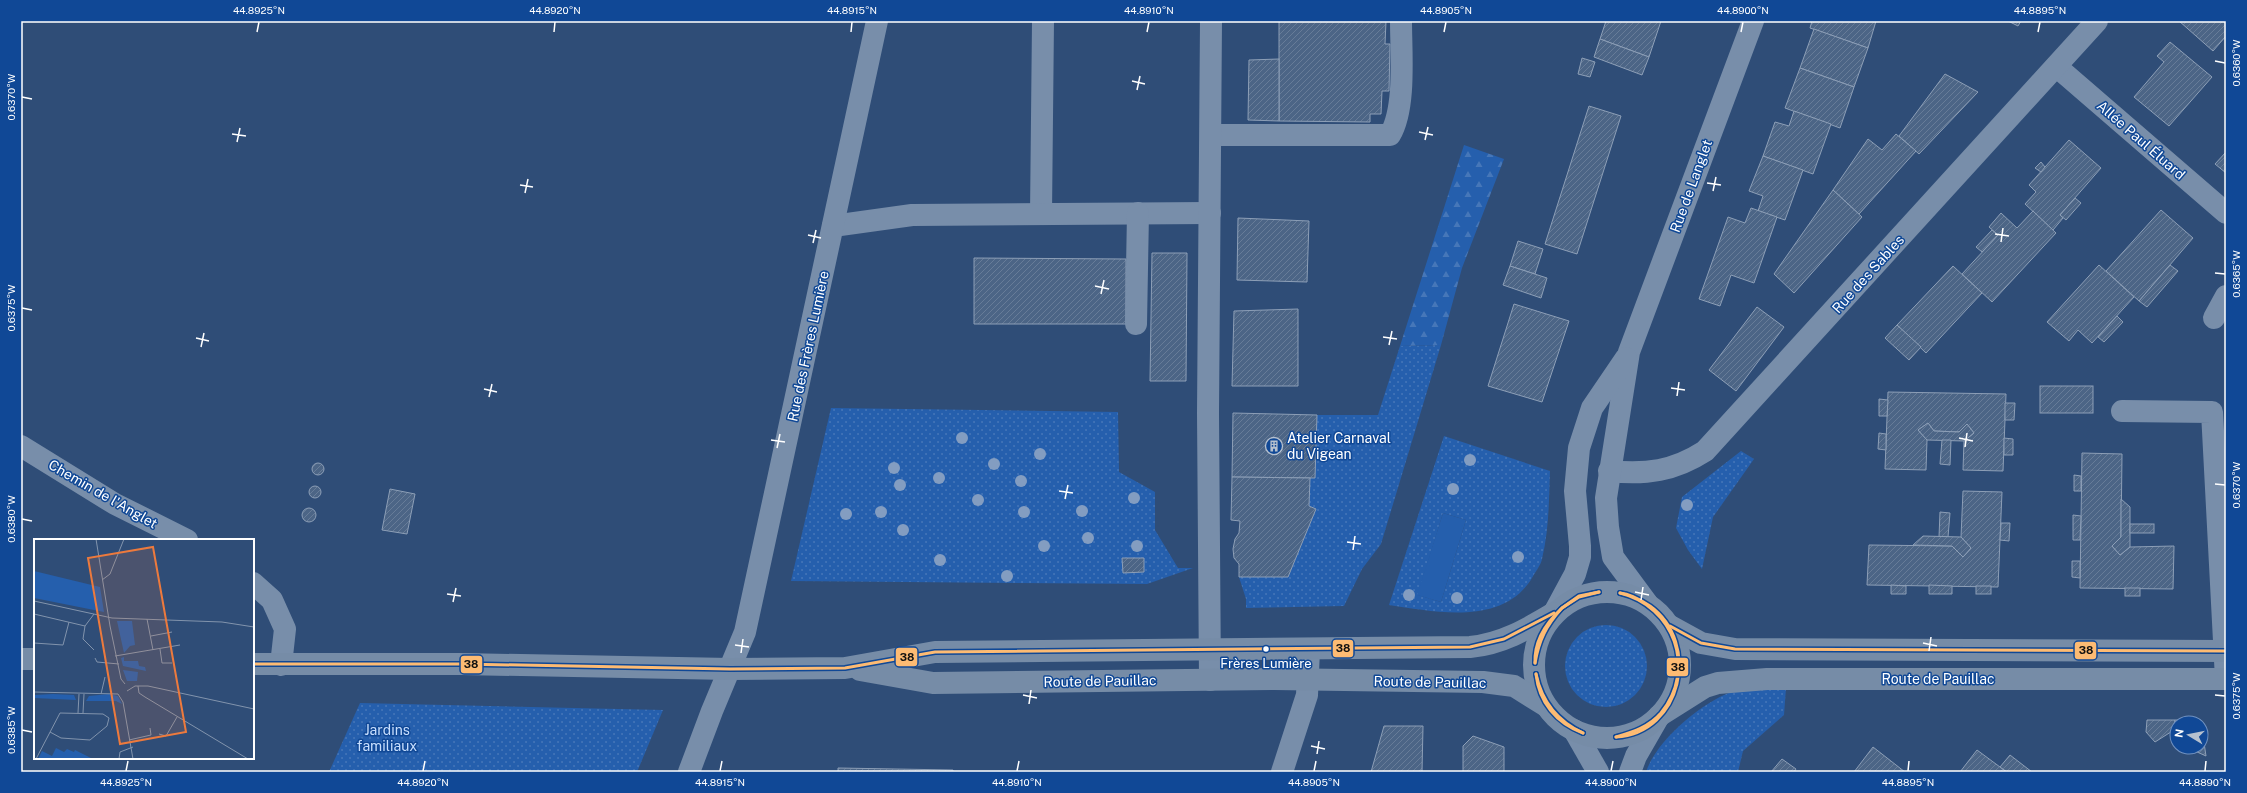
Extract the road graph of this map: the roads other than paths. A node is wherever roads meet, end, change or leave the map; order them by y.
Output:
1 (877, 21) edge
2 (1043, 21) edge
3 (1211, 21) edge
4 (1401, 21) edge
5 (1753, 21) edge
6 (2097, 21) edge
7 (2057, 67) junction
8 (1211, 135) junction
9 (1138, 213) junction
10 (1210, 213) junction
11 (2226, 213) edge
12 (1040, 214) junction
13 (834, 226) junction
14 (2226, 296) edge
15 (2214, 318) dead end
16 (1136, 324) dead end
17 (1630, 352) junction
18 (2122, 411) dead end
19 (21, 446) edge
20 (1609, 471) junction
21 (185, 539) edge
22 (254, 584) edge
23 (1647, 603) junction
24 (1554, 614) junction
25 (1670, 626) junction
26 (1210, 650) junction
27 (1309, 650) junction
28 (2225, 651) edge
29 (21, 659) edge
30 (34, 659) edge
31 (254, 664) edge
32 (281, 665) junction
33 (845, 668) junction
34 (730, 669) junction
35 (1308, 679) junction
36 (2226, 679) edge
37 (1210, 680) junction
38 (1546, 706) junction
39 (1659, 716) junction
40 (1574, 730) junction
41 (690, 772) edge
42 (1282, 772) edge
43 (1598, 772) edge
44 (1630, 772) edge

1 - 13 street, Rue des Frères Lumière
2 - 12 street
3 - 8 street
4 - 8 street
5 - 17 street, Rue de Langlet
6 - 7 street, Rue des Sables
7 - 11 street, Allée Paul Éluard
7 - 20 street, Rue des Sables
8 - 10 street
9 - 10 street
9 - 12 street
9 - 16 street
10 - 26 street
12 - 13 street
13 - 34 street, Rue des Frères Lumière
14 - 15 street
17 - 20 street, Rue de Langlet
17 - 24 street, Rue de Langlet
18 - 28 street
19 - 21 street, Chemin de l'Anglet
20 - 23 street, Rue de Langlet
22 - 32 street
23 - 24 main road
23 - 25 main road
24 - 27 main road, Route de Pauillac
24 - 38 main road
25 - 28 main road, Route de Pauillac
25 - 39 main road
26 - 27 main road, Route de Pauillac
26 - 33 main road, Route de Pauillac
26 - 37 street
27 - 35 street
28 - 36 street
29 - 30 main road
31 - 32 main road, Route de Pauillac
32 - 34 main road, Route de Pauillac
33 - 34 main road, Route de Pauillac
33 - 37 main road, Route de Pauillac
34 - 41 street, Rue des Frères Lumière
35 - 37 main road, Route de Pauillac
35 - 38 main road, Route de Pauillac
35 - 42 street
36 - 39 main road, Route de Pauillac
38 - 40 main road
39 - 40 main road
39 - 44 street
40 - 43 street

